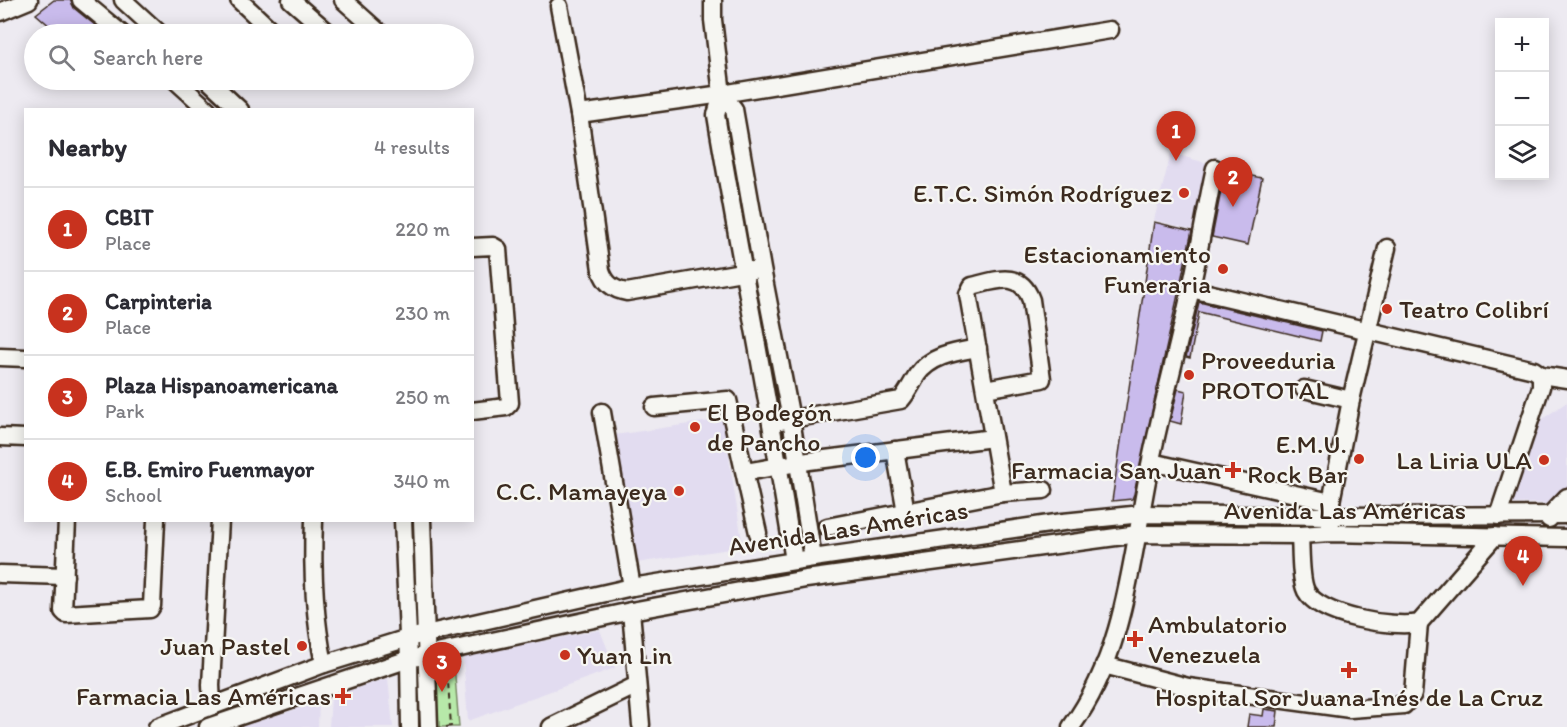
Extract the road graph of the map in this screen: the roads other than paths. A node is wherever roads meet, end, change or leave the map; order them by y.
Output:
1 (29, 0) edge
2 (81, 0) edge
3 (123, 0) edge
4 (239, 0) edge
5 (291, 0) edge
6 (343, 0) edge
7 (713, 0) edge
8 (310, 6) edge
9 (559, 6) dead end
10 (0, 12) edge
11 (110, 24) edge
12 (149, 24) edge
13 (264, 24) edge
14 (323, 24) edge
15 (370, 24) edge
16 (1110, 30) dead end
17 (186, 90) edge
18 (219, 90) edge
19 (722, 94) junction
20 (206, 108) edge
21 (238, 108) edge
22 (579, 114) junction
23 (1215, 168) dead end
24 (474, 248) edge
25 (1387, 248) dead end
26 (762, 269) junction
27 (742, 272) junction
28 (1191, 289) junction
29 (1366, 331) junction
30 (978, 348) junction
31 (0, 357) edge
32 (24, 358) edge
33 (1541, 375) junction
34 (1567, 379) edge
35 (985, 389) junction
36 (1304, 389) dead end
37 (1351, 400) junction
38 (654, 407) dead end
39 (474, 411) edge
40 (602, 412) dead end
41 (791, 420) junction
42 (771, 423) junction
43 (0, 437) edge
44 (24, 438) edge
45 (993, 438) junction
46 (895, 450) junction
47 (1150, 462) junction
48 (797, 464) junction
49 (780, 467) junction
50 (746, 472) junction
51 (1044, 489) dead end
52 (1003, 493) junction
53 (1567, 497) edge
54 (906, 512) junction
55 (1142, 514) junction
56 (1550, 515) junction
57 (1567, 515) edge
58 (1498, 516) junction
59 (1330, 517) junction
60 (67, 522) edge
61 (156, 522) edge
62 (220, 522) edge
63 (314, 522) edge
64 (403, 522) edge
65 (422, 522) edge
66 (827, 527) dead end
67 (758, 533) dead end
68 (1138, 534) junction
69 (1300, 535) junction
70 (1495, 536) junction
71 (1550, 538) junction
72 (1567, 538) edge
73 (813, 558) junction
74 (795, 561) junction
75 (0, 574) edge
76 (65, 576) junction
77 (632, 587) junction
78 (631, 612) junction
79 (1419, 623) junction
80 (427, 635) junction
81 (408, 638) junction
82 (428, 655) junction
83 (409, 659) junction
84 (324, 664) junction
85 (1104, 665) junction
86 (637, 685) junction
87 (212, 706) junction
88 (641, 725) dead end
89 (157, 727) edge
90 (208, 727) edge
91 (410, 727) edge
92 (429, 727) edge
93 (551, 727) edge
94 (1071, 727) edge

1 - 10 street
2 - 11 street
3 - 12 street
4 - 13 street
5 - 8 street
6 - 15 street
7 - 19 street
8 - 14 street
9 - 22 street
16 - 19 street
17 - 20 street
18 - 21 street
19 - 22 street
19 - 26 street
19 - 27 street
22 - 27 street
23 - 28 street
24 - 39 street
25 - 29 street
26 - 27 street
26 - 41 street
27 - 42 street
28 - 29 street
28 - 47 street
29 - 33 street
29 - 37 street
30 - 35 street
30 - 35 street
30 - 41 street
31 - 32 street
33 - 34 street
33 - 58 street
35 - 45 street
36 - 37 street
37 - 59 street
38 - 50 street
40 - 77 street
41 - 42 street
41 - 48 street
42 - 49 street
43 - 44 street
45 - 46 street
45 - 52 street
46 - 48 street
46 - 54 street
47 - 55 street
47 - 59 street
48 - 49 street
48 - 73 street
49 - 50 street
49 - 74 street
50 - 67 street
51 - 52 street
52 - 54 street
53 - 56 street
54 - 66 street
55 - 59 street, Avenida Las Américas
55 - 68 street
55 - 73 street, Avenida Las Américas
56 - 57 street, Avenida Las Américas
56 - 58 street, Avenida Las Américas
56 - 71 street
58 - 59 street, Avenida Las Américas
59 - 69 street, Avenida Las Américas
59 - 70 street, Avenida Las Américas
60 - 76 street
61 - 76 street
62 - 87 street
63 - 84 street
64 - 81 street
65 - 80 street
68 - 69 street, Avenida Las Américas
68 - 78 street, Avenida Las Américas
68 - 85 street
69 - 79 street
70 - 71 street, Avenida Las Américas
70 - 79 street
71 - 72 street, Avenida Las Américas
73 - 74 street, Avenida Las Américas
74 - 77 street, Avenida Las Américas
75 - 76 street
77 - 80 street, Avenida Las Américas
78 - 82 street, Avenida Las Américas
78 - 86 street
79 - 85 street
80 - 81 street, Avenida Las Américas
80 - 82 street
81 - 83 street
81 - 84 street, Avenida Las Américas
82 - 83 street, Avenida Las Américas
82 - 92 street
83 - 90 street, Avenida Las Américas
83 - 91 street
84 - 87 street, Avenida Las Américas
85 - 94 street
86 - 88 street
86 - 93 street
87 - 89 street, Avenida Las Américas

